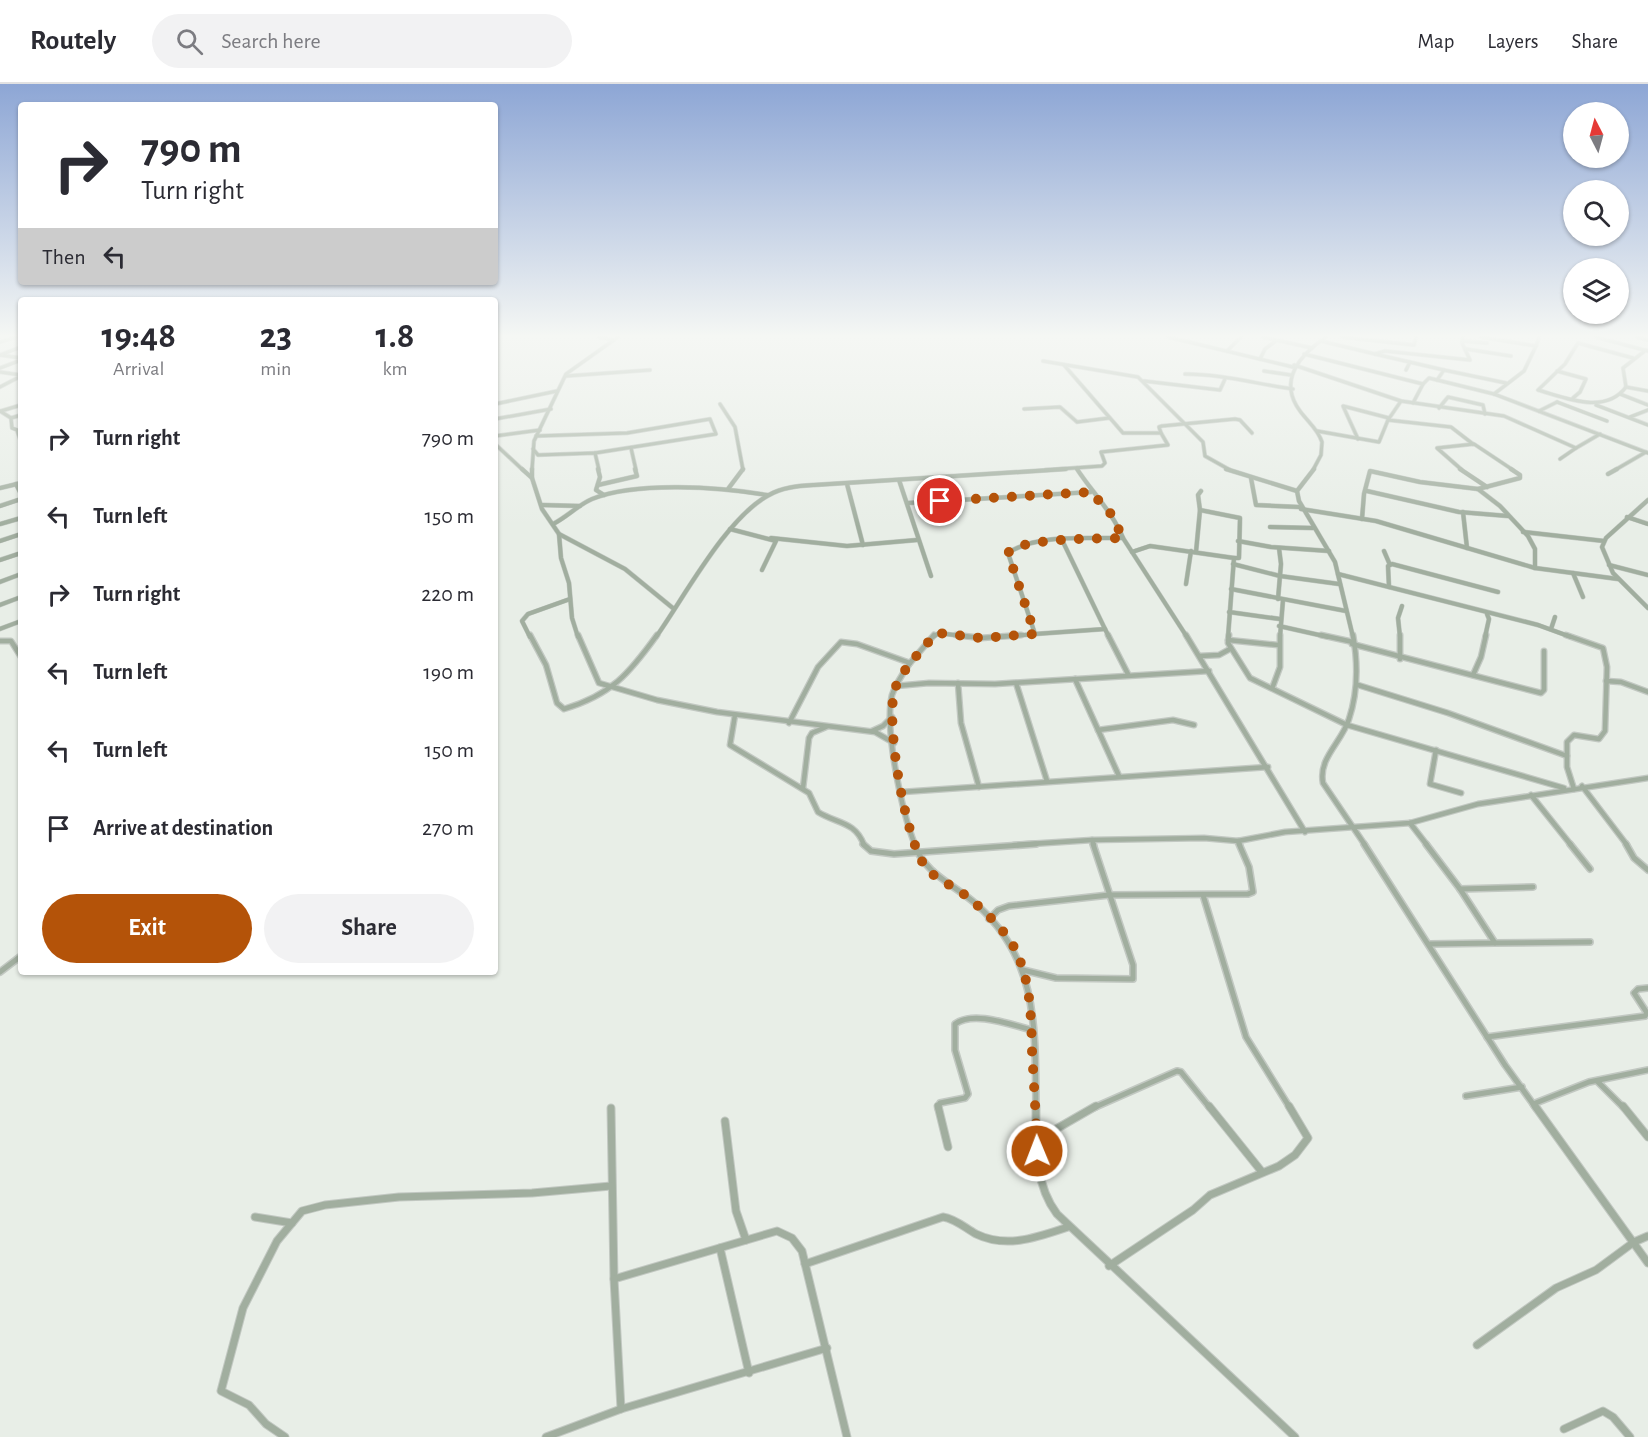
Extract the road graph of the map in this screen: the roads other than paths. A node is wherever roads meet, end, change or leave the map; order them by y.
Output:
1 (513, 400) edge
2 (554, 400) edge
3 (1094, 400) edge
4 (1163, 400) edge
5 (1295, 400) edge
6 (1415, 400) edge
7 (1445, 400) edge
8 (1462, 400) edge
9 (1510, 400) edge
10 (1580, 400) edge
11 (1609, 400) edge
12 (1401, 401) joint
13 (1557, 402) joint
14 (498, 403) edge
15 (1413, 403) junction
16 (720, 404) dead end
17 (1594, 404) junction
18 (18, 406) edge
19 (1439, 408) junction
20 (551, 409) junction
21 (1024, 409) dead end
22 (1648, 410) edge
23 (0, 411) edge
24 (1539, 411) junction
25 (1485, 414) junction
26 (18, 417) edge
27 (1630, 417) junction
28 (11, 418) junction
29 (498, 418) edge
30 (1109, 418) junction
31 (1389, 419) junction
32 (1607, 421) dead end
33 (1186, 424) junction
34 (1648, 425) edge
35 (18, 430) edge
36 (540, 430) junction
37 (1317, 431) junction
38 (1161, 433) junction
39 (1252, 433) dead end
40 (1600, 434) junction
41 (498, 436) edge
42 (536, 436) junction
43 (1358, 439) junction
44 (1474, 444) junction
45 (498, 446) edge
46 (631, 448) junction
47 (1576, 448) junction
48 (533, 449) junction
49 (1647, 452) edge
50 (595, 453) junction
51 (1560, 459) dead end
52 (1077, 468) junction
53 (1608, 474) dead end
54 (532, 478) junction
55 (1251, 478) junction
56 (900, 480) junction
57 (18, 484) edge
58 (598, 484) junction
59 (847, 484) junction
60 (1487, 487) junction
61 (0, 488) edge
62 (728, 489) junction
63 (1478, 489) junction
64 (1201, 491) dead end
65 (1297, 491) junction
66 (1367, 491) junction
67 (1091, 492) junction
68 (604, 495) junction
69 (767, 495) junction
70 (1648, 500) edge
71 (18, 501) edge
72 (908, 503) junction
73 (542, 505) junction
74 (0, 506) edge
75 (580, 507) junction
76 (1300, 508) junction
77 (1200, 510) junction
78 (1463, 512) junction
79 (1509, 516) junction
80 (1627, 517) junction
81 (18, 519) edge
82 (1362, 519) junction
83 (0, 524) edge
84 (553, 524) junction
85 (1648, 524) edge
86 (1270, 527) dead end
87 (1313, 528) junction
88 (730, 529) junction
89 (1523, 532) junction
90 (559, 534) junction
91 (18, 535) edge
92 (771, 538) junction
93 (1123, 538) junction
94 (917, 540) junction
95 (0, 541) edge
96 (1238, 541) junction
97 (1604, 541) junction
98 (1063, 542) junction
99 (863, 545) junction
100 (1279, 548) junction
101 (1467, 548) junction
102 (1194, 551) junction
103 (1329, 551) junction
104 (1384, 551) dead end
105 (1132, 552) junction
106 (18, 554) edge
107 (1234, 558) junction
108 (0, 561) edge
109 (1233, 564) junction
110 (1390, 565) junction
111 (1609, 565) junction
112 (1535, 568) junction
113 (762, 570) dead end
114 (1573, 573) junction
115 (1338, 574) junction
116 (18, 575) edge
117 (1648, 575) edge
118 (931, 576) dead end
119 (1280, 576) junction
120 (1618, 579) junction
121 (0, 582) edge
122 (1186, 584) dead end
123 (1339, 584) junction
124 (1389, 587) junction
125 (1231, 589) junction
126 (1498, 592) dead end
127 (1583, 597) dead end
128 (18, 598) edge
129 (570, 599) junction
130 (1281, 599) junction
131 (0, 605) edge
132 (1402, 606) dead end
133 (1648, 608) edge
134 (674, 609) junction
135 (1346, 611) junction
136 (1229, 612) junction
137 (1487, 614) junction
138 (1555, 617) dead end
139 (1280, 619) junction
140 (18, 622) edge
141 (1279, 626) junction
142 (0, 629) edge
143 (1105, 629) junction
144 (1551, 629) junction
145 (1035, 634) junction
146 (1228, 640) junction
147 (0, 641) edge
148 (1353, 643) junction
149 (1278, 645) junction
150 (15, 647) joint
151 (1230, 649) junction
152 (1544, 651) dead end
153 (18, 652) edge
154 (1200, 656) junction
155 (1400, 658) junction
156 (910, 663) junction
157 (1209, 671) junction
158 (1128, 674) junction
159 (1473, 675) junction
160 (1074, 679) junction
161 (1606, 681) junction
162 (958, 683) junction
163 (1016, 683) junction
164 (1358, 685) junction
165 (896, 686) junction
166 (1272, 686) junction
167 (613, 688) junction
168 (1648, 692) edge
169 (735, 715) junction
170 (892, 716) junction
171 (789, 723) junction
172 (1194, 725) dead end
173 (1347, 725) junction
174 (827, 727) junction
175 (872, 730) junction
176 (1098, 730) junction
177 (894, 743) junction
178 (1436, 750) junction
179 (1567, 756) junction
180 (1268, 767) junction
181 (1119, 776) junction
182 (1648, 778) edge
183 (1047, 781) junction
184 (1582, 786) junction
185 (979, 787) junction
186 (803, 788) junction
187 (1567, 789) junction
188 (1574, 789) junction
189 (902, 792) junction
190 (1461, 793) dead end
191 (1531, 795) junction
192 (1410, 823) junction
193 (1354, 828) junction
194 (1305, 832) junction
195 (1092, 840) junction
196 (1238, 841) junction
197 (916, 852) junction
198 (1590, 868) dead end
199 (1648, 870) edge
200 (1533, 886) dead end
201 (1460, 889) junction
202 (1109, 895) junction
203 (1203, 895) junction
204 (989, 919) junction
205 (1590, 942) dead end
206 (1495, 943) junction
207 (1430, 944) junction
208 (18, 958) edge
209 (1023, 970) junction
210 (0, 972) edge
211 (1648, 988) edge
212 (1032, 1030) junction
213 (1487, 1038) junction
214 (1648, 1070) edge
215 (1597, 1081) junction
216 (1522, 1087) junction
217 (1466, 1096) dead end
218 (1533, 1104) junction
219 (611, 1108) dead end
220 (724, 1121) dead end
221 (1648, 1137) edge
222 (1037, 1140) junction
223 (948, 1147) dead end
224 (1262, 1172) junction
225 (611, 1186) junction
226 (255, 1217) dead end
227 (292, 1223) junction
228 (1068, 1227) junction
229 (1648, 1236) edge
230 (746, 1240) junction
231 (1634, 1242) junction
232 (720, 1248) junction
233 (1648, 1263) edge
234 (806, 1264) junction
235 (1109, 1266) junction
236 (614, 1279) junction
237 (1476, 1345) dead end
238 (827, 1347) junction
239 (748, 1373) junction
240 (621, 1409) junction
241 (1564, 1429) dead end
242 (285, 1437) edge
243 (546, 1437) edge
244 (847, 1437) edge
245 (1295, 1437) edge
246 (1630, 1437) edge

1 - 14 street
2 - 20 street
3 - 30 street
4 - 33 street
5 - 37 street
6 - 15 street
7 - 19 street
8 - 25 street
9 - 24 street
10 - 17 street
11 - 17 street
12 - 15 street
12 - 31 street
13 - 24 street
13 - 32 street
15 - 19 street
16 - 62 street
17 - 27 street
18 - 23 street
19 - 25 street
20 - 29 street
20 - 36 street
21 - 30 street
22 - 27 street
23 - 28 street
24 - 40 street
25 - 47 street
26 - 28 street
27 - 34 street
28 - 35 street
30 - 38 street
31 - 43 street
31 - 43 street
31 - 44 street
33 - 38 street
33 - 39 street
33 - 55 street
36 - 41 street
36 - 42 street
37 - 43 street
37 - 65 street
38 - 52 street
40 - 47 street
40 - 49 street
42 - 46 street
42 - 48 street
44 - 60 street
44 - 60 street
45 - 54 street
46 - 50 street
46 - 58 street
47 - 51 street
48 - 50 street
48 - 54 street
49 - 53 street
50 - 58 street
52 - 56 street
52 - 67 street
54 - 73 street
55 - 65 street
55 - 76 street
56 - 59 street
56 - 72 street
57 - 61 street
58 - 68 street
59 - 69 street
59 - 99 street
60 - 63 street
62 - 68 street
62 - 69 street
63 - 66 street
63 - 79 street
64 - 77 street
65 - 76 street
66 - 78 street
66 - 82 street
67 - 72 street
67 - 93 street
68 - 75 street
69 - 88 street
70 - 80 street
71 - 74 street
72 - 94 street
73 - 75 street
73 - 84 street
75 - 84 street
76 - 82 street
76 - 87 street
77 - 96 street
77 - 102 street
78 - 79 street
78 - 101 street
79 - 89 street
80 - 85 street
80 - 97 street
81 - 83 street
82 - 101 street
84 - 90 street
86 - 87 street
87 - 103 street
88 - 92 street
88 - 134 street
89 - 97 street
89 - 112 street
90 - 129 street
90 - 134 street
91 - 95 street
92 - 99 street
92 - 113 street
93 - 98 street
93 - 105 street
94 - 99 street
94 - 118 street
96 - 100 street
96 - 107 street
97 - 111 street
98 - 143 street
98 - 145 street
100 - 103 street
100 - 119 street
101 - 112 street
102 - 105 street
102 - 107 street
102 - 122 street
103 - 115 street
104 - 110 street
105 - 154 street
106 - 108 street
107 - 109 street
109 - 119 street
109 - 125 street
110 - 124 street
110 - 126 street
111 - 117 street
111 - 120 street
112 - 114 street
114 - 120 street
114 - 127 street
115 - 123 street
115 - 124 street
116 - 121 street
119 - 123 street
119 - 130 street
120 - 133 street
123 - 135 street
124 - 137 street
125 - 130 street
125 - 136 street
128 - 131 street
129 - 167 street
129 - 167 street
130 - 135 street
130 - 139 street
132 - 155 street
134 - 167 street
135 - 148 street
136 - 139 street
136 - 146 street
137 - 144 street
137 - 159 street
138 - 144 street
139 - 141 street
140 - 142 street
141 - 148 street
141 - 149 street
143 - 145 street
143 - 158 street
144 - 161 street
145 - 156 street
146 - 149 street
146 - 151 street
147 - 150 street
148 - 155 street
148 - 164 street
149 - 166 street
150 - 153 street
151 - 154 street
151 - 166 street
152 - 159 street
154 - 157 street
155 - 159 street
156 - 165 street
156 - 171 street
157 - 158 street
157 - 180 street
158 - 160 street
160 - 163 street
160 - 176 street
161 - 168 street
161 - 179 street
162 - 163 street
162 - 165 street
162 - 185 street
163 - 183 street
164 - 173 street
164 - 179 street
165 - 170 street
166 - 173 street
167 - 169 street
169 - 171 street
169 - 186 street
170 - 175 street
170 - 177 street
171 - 174 street
172 - 176 street
173 - 178 street
173 - 193 street
174 - 175 street
174 - 186 street
175 - 177 street
176 - 181 street
177 - 189 street
178 - 187 street
178 - 190 street
179 - 188 street
180 - 181 street
180 - 194 street
181 - 183 street
182 - 184 street
183 - 185 street
184 - 188 street
184 - 199 street
185 - 189 street
186 - 197 street
187 - 188 street
187 - 191 street
189 - 197 street
191 - 192 street
191 - 198 street
192 - 193 street
192 - 201 street
193 - 194 street
193 - 207 street
194 - 196 street
195 - 196 street
195 - 197 street
195 - 202 street
196 - 203 street
197 - 204 street
200 - 201 street
201 - 206 street
202 - 203 street
202 - 204 street
202 - 209 street
203 - 224 street
204 - 209 street
205 - 206 street
206 - 207 street
207 - 213 street
208 - 210 street
209 - 212 street
211 - 213 street
212 - 222 street
212 - 223 street
213 - 216 street
214 - 215 street
215 - 218 street
215 - 221 street
216 - 217 street
216 - 218 street
218 - 231 street
219 - 225 street
220 - 230 street
222 - 224 street
222 - 228 street
224 - 235 street
225 - 227 street
225 - 236 street
226 - 227 street
227 - 242 street
228 - 234 street
228 - 235 street
229 - 231 street
230 - 232 street
230 - 234 street
231 - 233 street
231 - 237 street
232 - 236 street
232 - 239 street
234 - 238 street
235 - 245 street
236 - 240 street
238 - 239 street
238 - 244 street
239 - 240 street
240 - 243 street
241 - 246 street

